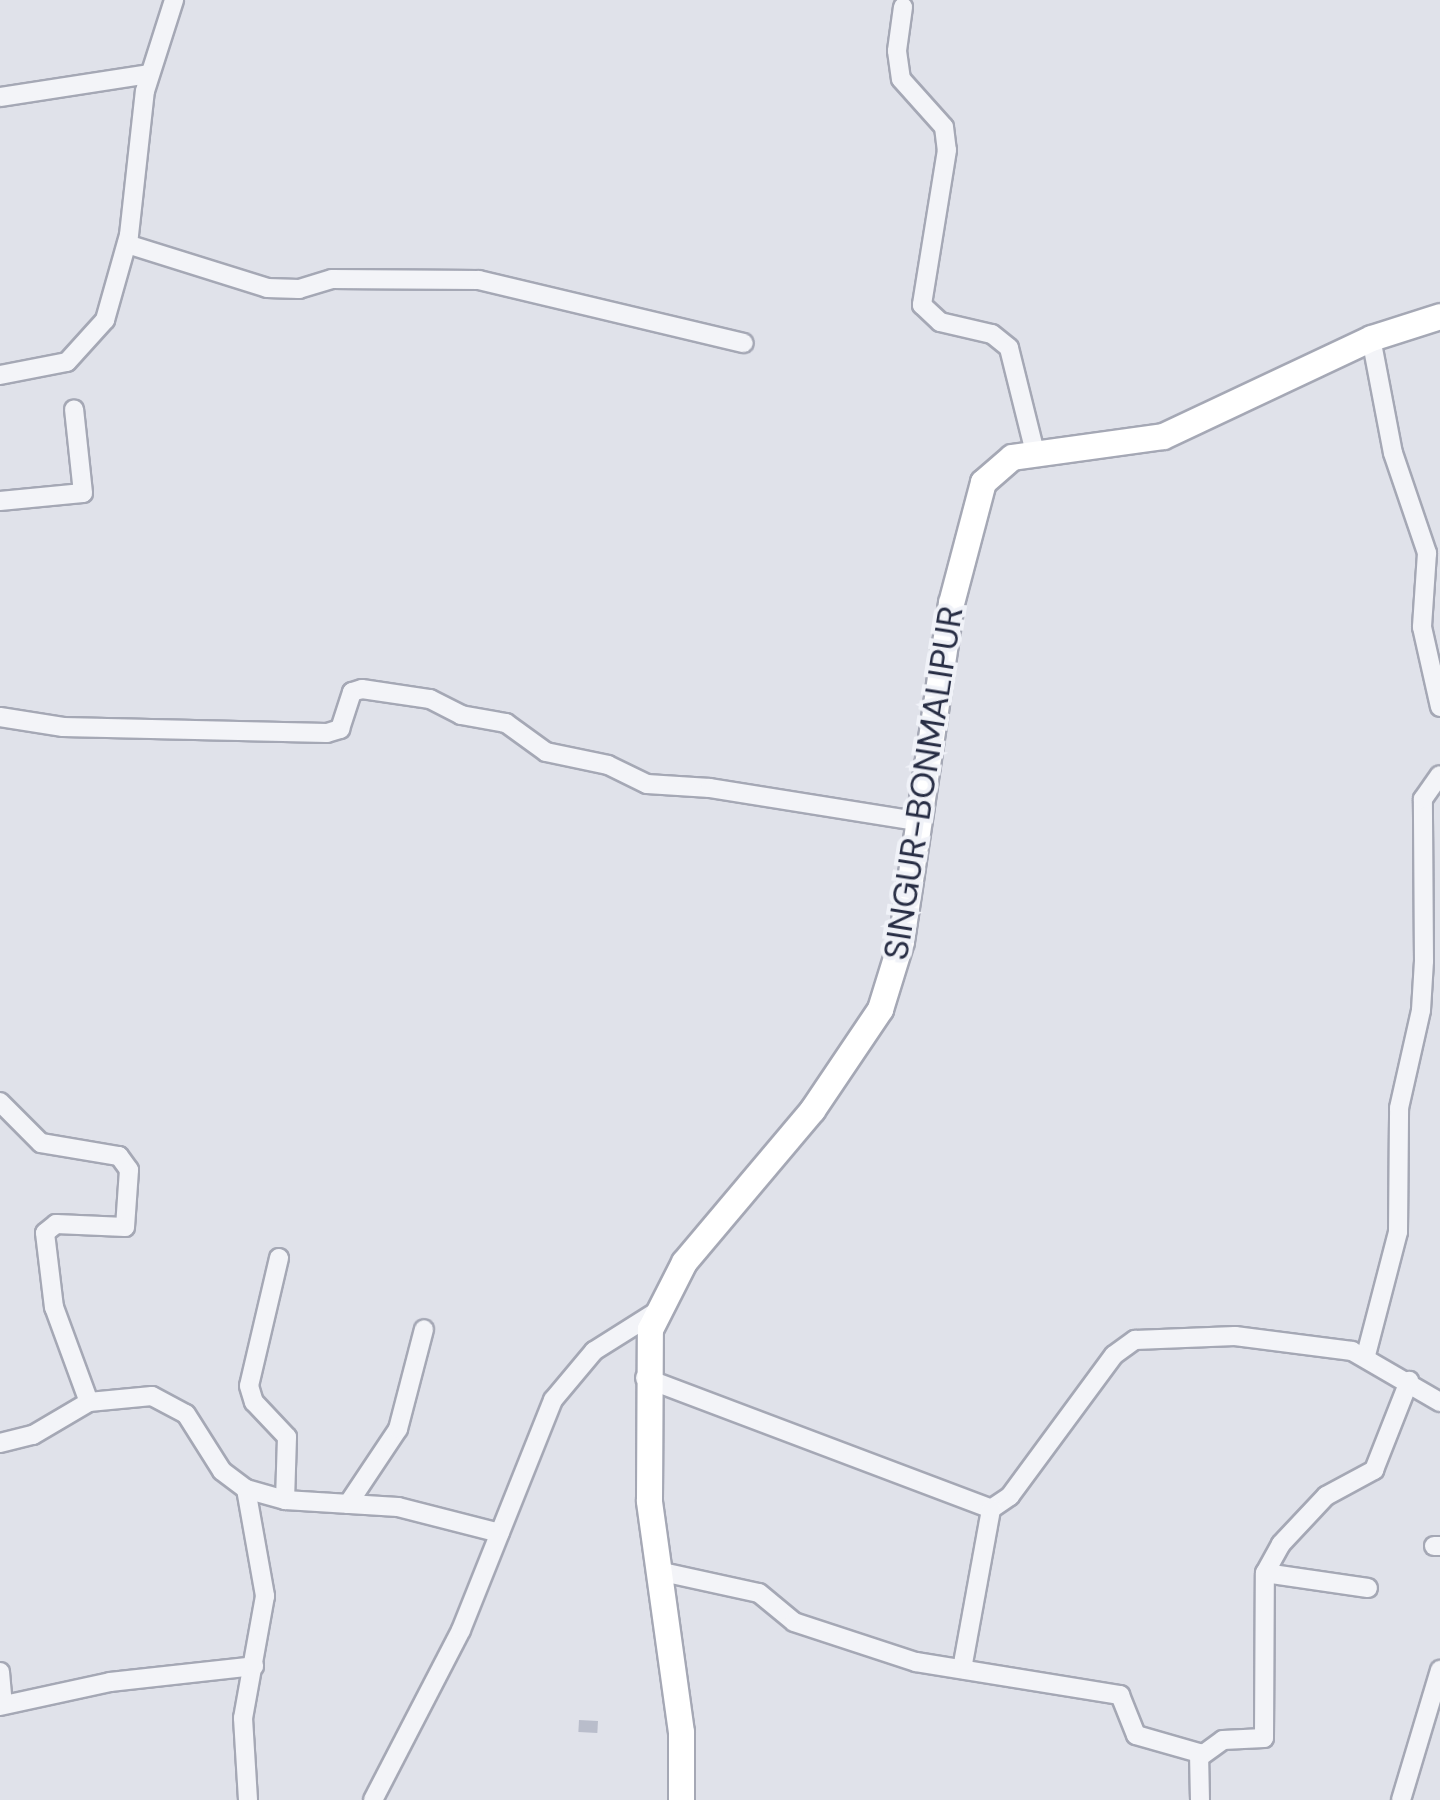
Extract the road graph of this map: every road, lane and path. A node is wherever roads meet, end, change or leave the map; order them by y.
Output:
1 (174, 0) edge
2 (903, 8) dead end
3 (150, 74) junction
4 (0, 97) edge
5 (127, 244) junction
6 (1440, 316) edge
7 (1371, 338) junction
8 (744, 344) dead end
9 (0, 375) edge
10 (74, 408) dead end
11 (1035, 452) junction
12 (0, 501) edge
13 (1440, 707) edge
14 (0, 717) edge
15 (1440, 775) edge
16 (916, 821) junction
17 (0, 1102) edge
18 (279, 1258) dead end
19 (656, 1312) junction
20 (424, 1329) dead end
21 (1366, 1354) junction
22 (645, 1378) junction
23 (1408, 1381) junction
24 (89, 1402) junction
25 (1440, 1402) edge
26 (0, 1443) edge
27 (246, 1489) junction
28 (286, 1500) junction
29 (348, 1504) junction
30 (991, 1509) junction
31 (500, 1533) junction
32 (658, 1571) junction
33 (1265, 1573) junction
34 (1368, 1588) dead end
35 (254, 1666) junction
36 (962, 1669) junction
37 (1440, 1670) edge
38 (0, 1672) edge
39 (1, 1705) edge
40 (1201, 1756) junction
41 (248, 1800) edge
42 (373, 1800) edge
43 (681, 1800) edge
44 (1200, 1800) edge
45 (1400, 1800) edge

1 - 3 street
2 - 11 street
3 - 4 street
3 - 5 street
5 - 8 street
5 - 9 street
6 - 7 street, SINGUR-BONMALIPUR
7 - 11 street, SINGUR-BONMALIPUR
7 - 13 street
10 - 12 street
11 - 16 street, SINGUR-BONMALIPUR
14 - 16 street
15 - 21 street
16 - 19 street, SINGUR-BONMALIPUR
17 - 24 street
18 - 28 street
19 - 22 street, SINGUR-BONMALIPUR
19 - 31 street
20 - 29 street
21 - 23 street
21 - 30 street
22 - 30 street
22 - 32 street, SINGUR-BONMALIPUR
23 - 25 street
23 - 33 street
24 - 26 street
24 - 27 street
27 - 28 street
27 - 35 street
28 - 29 street
29 - 31 street
30 - 36 street
31 - 42 street
32 - 36 street
32 - 43 street, SINGUR-BONMALIPUR
33 - 34 street
33 - 40 street
35 - 39 street
35 - 41 street
36 - 40 street
37 - 45 street
38 - 39 street
40 - 44 street

